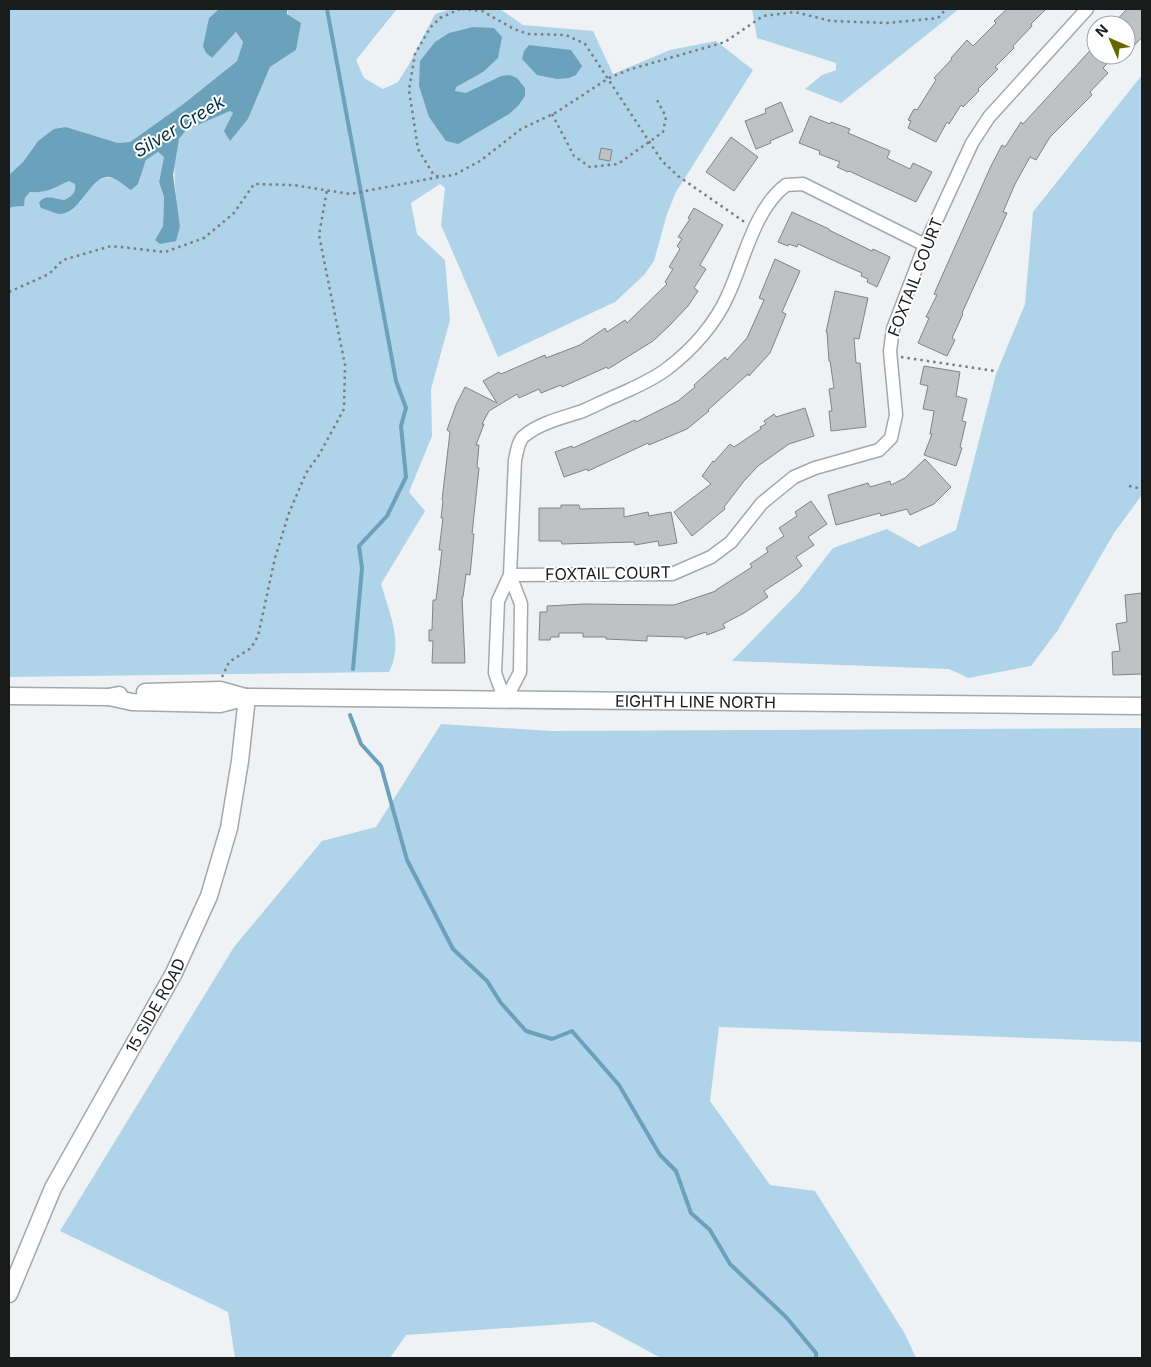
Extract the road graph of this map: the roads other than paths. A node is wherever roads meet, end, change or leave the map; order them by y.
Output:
1 (1087, 9) edge
2 (925, 245) junction
3 (510, 575) junction
4 (9, 696) edge
5 (247, 698) junction
6 (505, 701) junction
7 (1142, 706) edge
8 (9, 1294) edge

1 - 2 street, FOXTAIL COURT
2 - 3 street, FOXTAIL COURT
2 - 3 street
3 - 6 street
3 - 6 street
4 - 5 street, EIGHTH LINE NORTH
5 - 6 street, EIGHTH LINE NORTH
5 - 8 street, 15 SIDE ROAD
6 - 7 street, EIGHTH LINE NORTH

